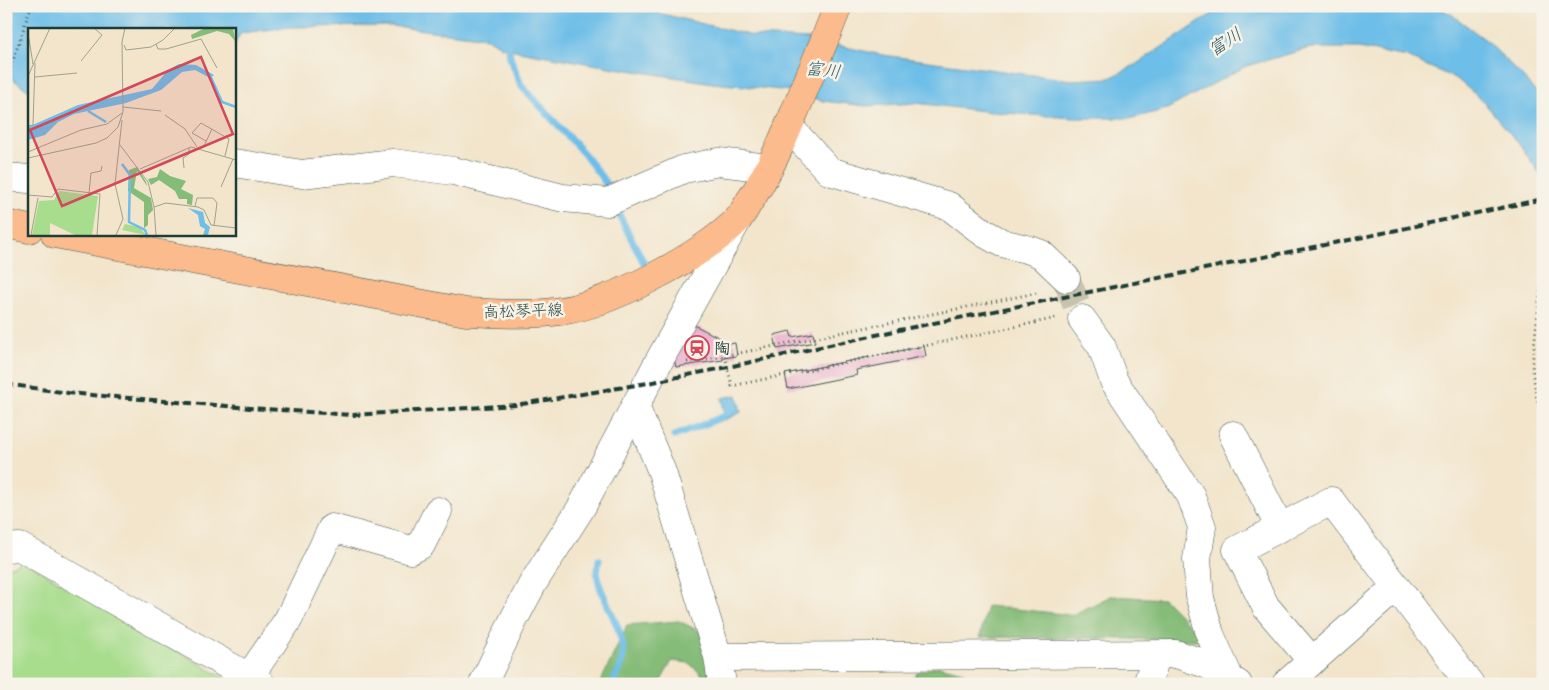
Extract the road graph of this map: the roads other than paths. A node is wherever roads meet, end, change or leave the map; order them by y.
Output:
1 (834, 17) edge
2 (789, 127) junction
3 (235, 163) edge
4 (770, 168) junction
5 (6, 176) edge
6 (28, 179) edge
7 (739, 217) junction
8 (6, 224) edge
9 (28, 229) edge
10 (60, 235) edge
11 (1066, 278) tunnel mouth
12 (1070, 319) tunnel mouth
13 (635, 406) junction
14 (1233, 435) dead end
15 (438, 511) dead end
16 (1280, 528) junction
17 (6, 548) edge
18 (1396, 587) junction
19 (1157, 655) junction
20 (718, 657) junction
21 (1312, 661) junction
22 (255, 680) edge
23 (1234, 680) edge
24 (483, 684) edge
25 (722, 684) edge
26 (1147, 684) edge
27 (1286, 684) edge
28 (1470, 684) edge

1 - 2 main road, 高松琴平線
2 - 4 main road, 高松琴平線
2 - 11 street
3 - 4 street
4 - 7 main road, 高松琴平線
5 - 6 street
7 - 10 main road, 高松琴平線
7 - 13 street
8 - 9 main road
12 - 23 street
13 - 20 street
13 - 24 street
14 - 16 street
15 - 22 street
16 - 18 street
16 - 21 street
17 - 22 street
18 - 21 street
18 - 28 street
19 - 20 street
19 - 23 street
19 - 26 street
20 - 25 street
21 - 27 street

